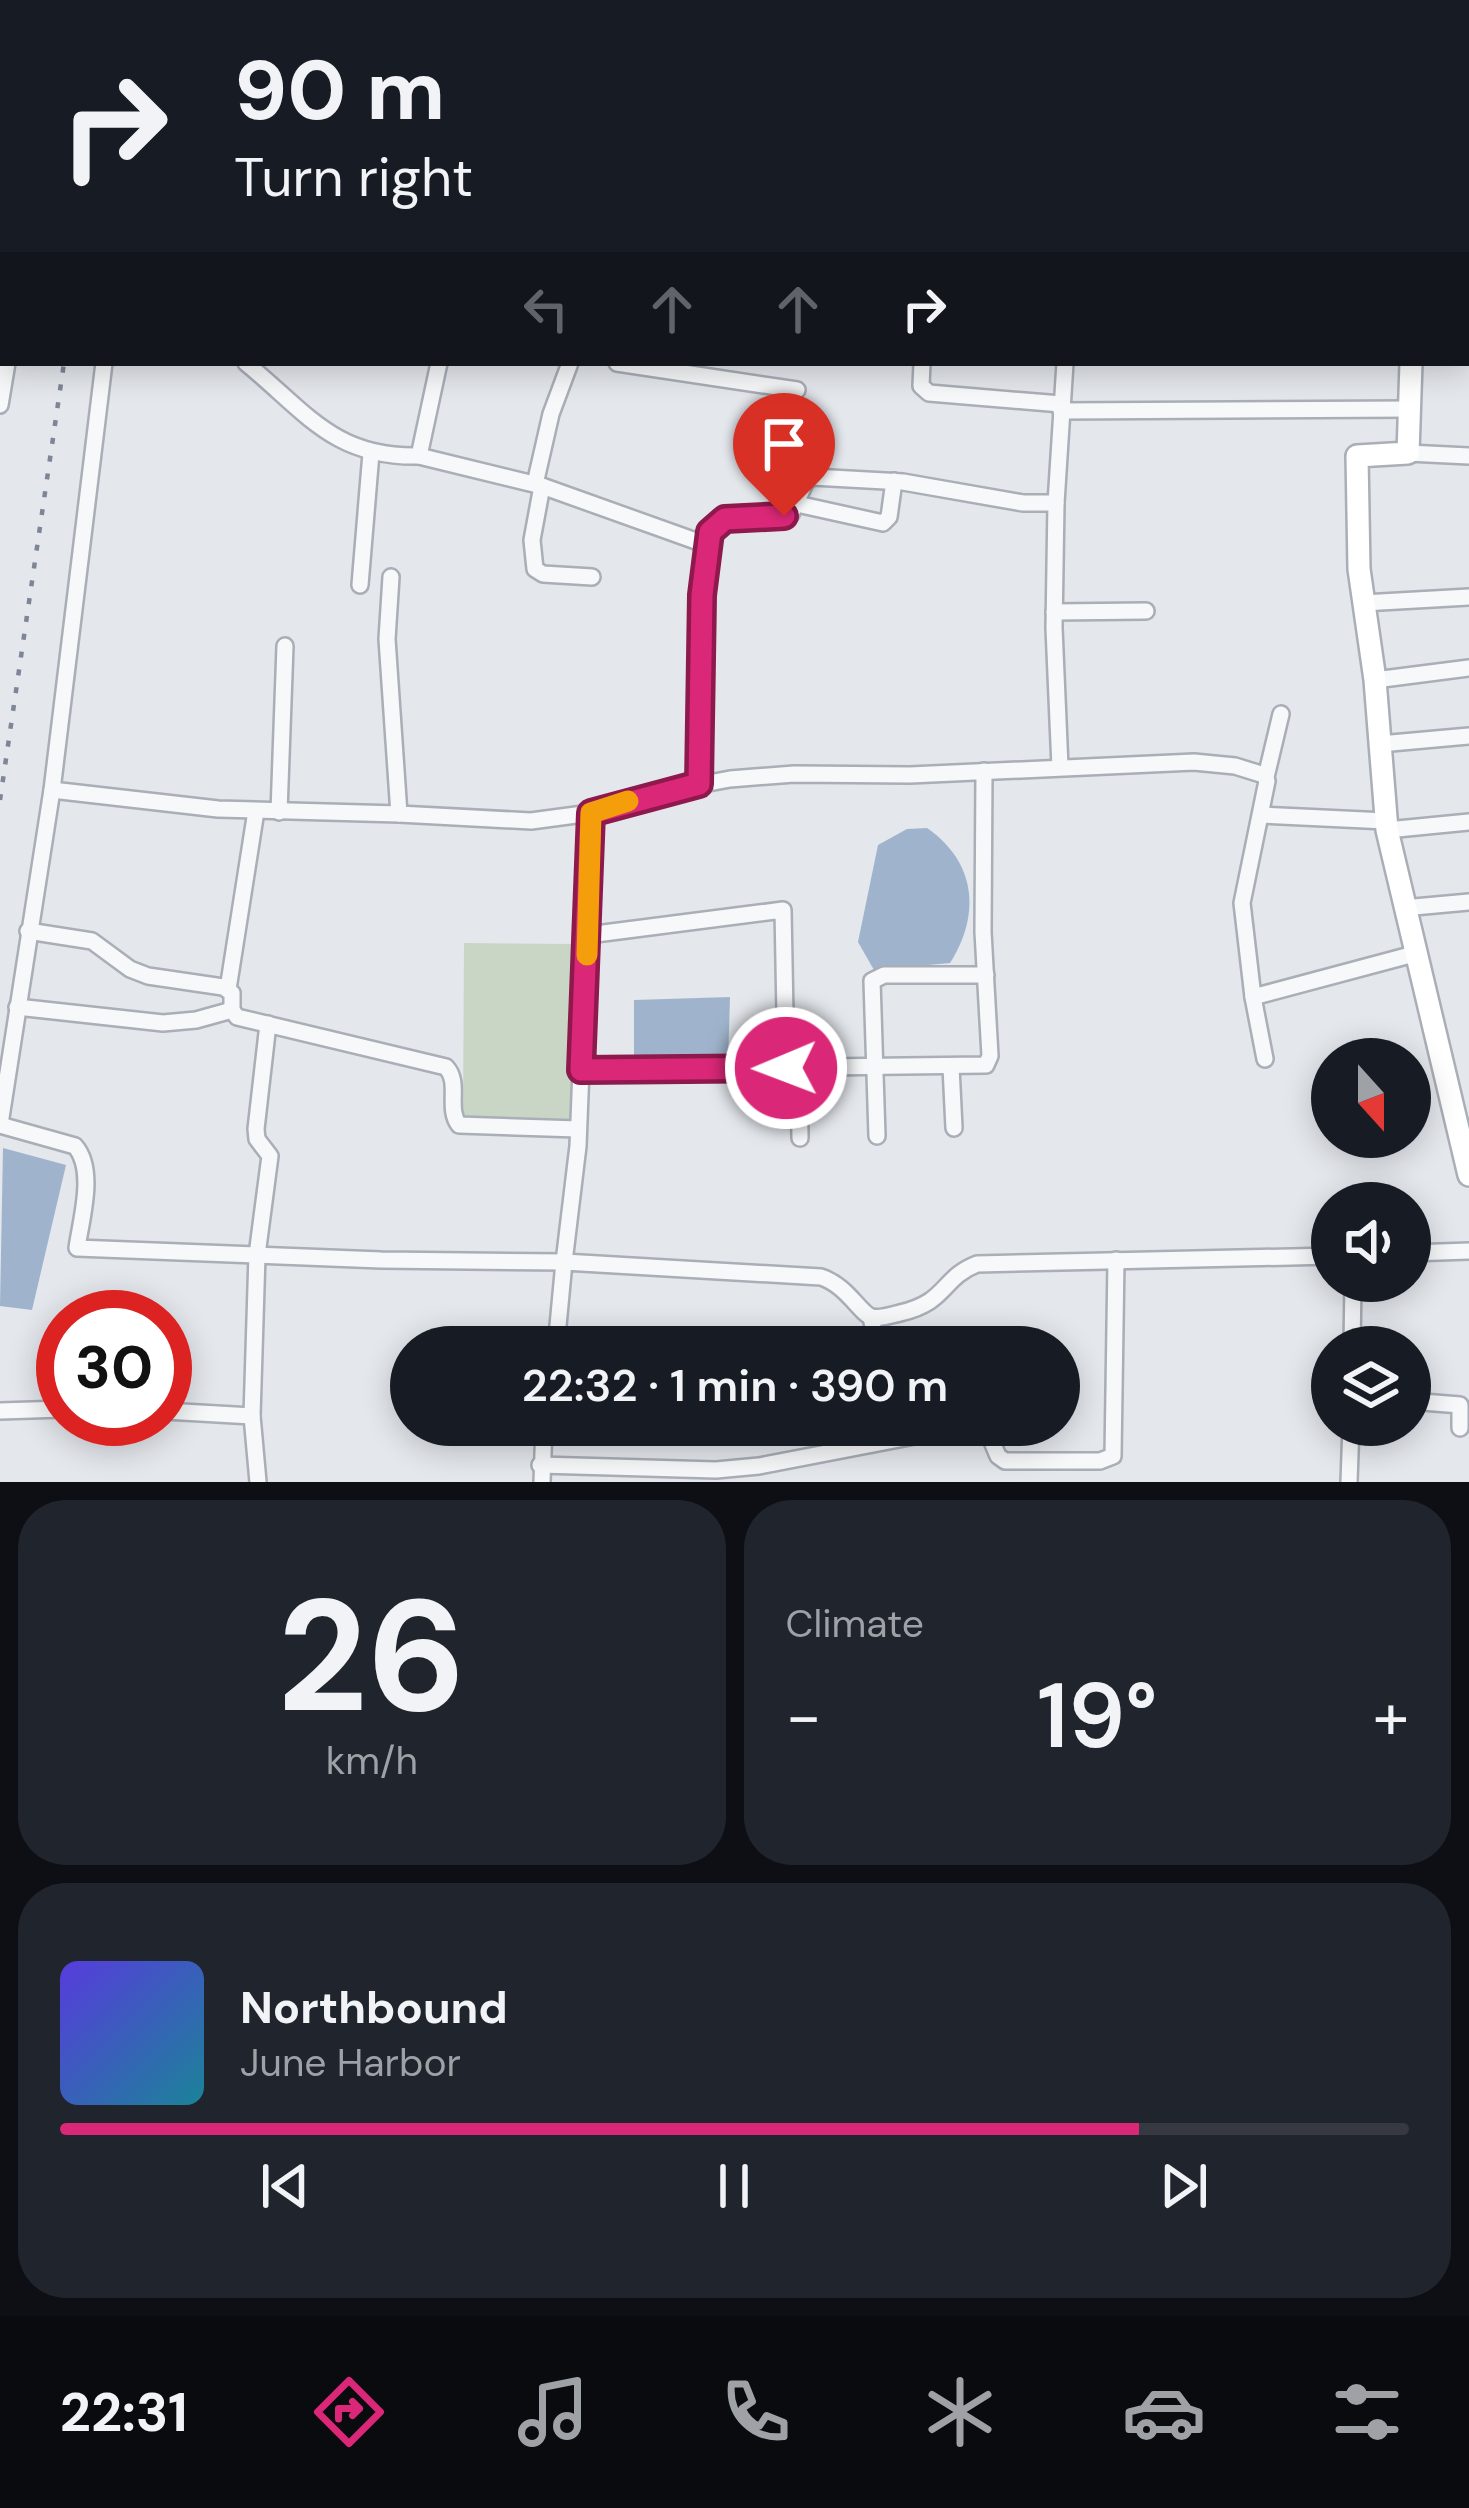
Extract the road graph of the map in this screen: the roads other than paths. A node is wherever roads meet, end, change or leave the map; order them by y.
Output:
1 (6, 366) edge
2 (104, 366) edge
3 (249, 366) edge
4 (438, 366) edge
5 (569, 366) edge
6 (637, 366) edge
7 (922, 366) edge
8 (1065, 366) edge
9 (1411, 366) edge
10 (797, 390) dead end
11 (0, 405) edge
12 (1061, 408) junction
13 (1409, 409) junction
14 (371, 453) junction
15 (1408, 453) junction
16 (419, 456) junction
17 (1469, 456) edge
18 (894, 482) junction
19 (538, 485) junction
20 (1056, 503) junction
21 (797, 504) junction
22 (707, 545) junction
23 (391, 577) dead end
24 (592, 577) dead end
25 (360, 585) dead end
26 (1469, 597) edge
27 (1363, 603) junction
28 (1146, 611) dead end
29 (1054, 612) junction
30 (285, 646) dead end
31 (1469, 668) edge
32 (1375, 680) junction
33 (1281, 714) dead end
34 (1469, 736) edge
35 (1381, 743) junction
36 (1060, 767) junction
37 (984, 771) junction
38 (1266, 777) junction
39 (699, 784) junction
40 (52, 790) junction
41 (256, 812) junction
42 (278, 812) junction
43 (591, 813) junction
44 (399, 814) junction
45 (1262, 815) junction
46 (1469, 822) edge
47 (1386, 826) junction
48 (1469, 902) edge
49 (1402, 908) junction
50 (28, 931) junction
51 (588, 934) junction
52 (1414, 954) junction
53 (986, 975) junction
54 (228, 989) junction
55 (1252, 997) junction
56 (17, 1007) junction
57 (232, 1010) junction
58 (268, 1024) junction
59 (1265, 1059) dead end
60 (872, 1066) junction
61 (951, 1066) junction
62 (793, 1068) junction
63 (581, 1070) junction
64 (1461, 1108) edge
65 (0, 1123) edge
66 (954, 1128) dead end
67 (877, 1136) dead end
68 (800, 1138) dead end
69 (577, 1144) junction
70 (1469, 1175) edge
71 (1469, 1251) edge
72 (1431, 1252) edge
73 (257, 1255) junction
74 (1311, 1256) edge
75 (1116, 1259) junction
76 (564, 1262) junction
77 (871, 1317) junction
78 (558, 1326) edge
79 (873, 1326) edge
80 (1431, 1403) edge
81 (36, 1410) edge
82 (0, 1411) edge
83 (192, 1413) edge
84 (252, 1416) junction
85 (1460, 1428) dead end
86 (847, 1446) edge
87 (994, 1446) edge
88 (1350, 1446) edge
89 (541, 1474) edge
90 (736, 1475) edge
91 (258, 1482) edge
92 (1349, 1482) edge

1 - 11 street
2 - 40 street
3 - 14 street
4 - 16 street
5 - 19 street
6 - 10 street
7 - 12 street
8 - 12 street
9 - 13 street
12 - 13 street
12 - 20 street
13 - 15 street
14 - 16 street
14 - 25 street
15 - 17 street
15 - 27 street
16 - 19 street
18 - 20 street
18 - 21 street
18 - 21 street
19 - 22 street
19 - 24 street
20 - 29 street
21 - 22 street
22 - 39 street
23 - 44 street
26 - 27 street
27 - 32 street
28 - 29 street
29 - 36 street
30 - 42 street
31 - 32 street
32 - 35 street
33 - 38 street
34 - 35 street
35 - 47 street
36 - 37 street
36 - 38 street
37 - 39 street
37 - 53 street
38 - 45 street
39 - 43 street
40 - 41 street
40 - 50 street
41 - 42 street
41 - 54 street
42 - 44 street
43 - 44 street
43 - 51 street
45 - 47 street
45 - 55 street
46 - 47 street
47 - 49 street
48 - 49 street
49 - 52 street
50 - 54 street
50 - 56 street
51 - 62 street
51 - 63 street
52 - 55 street
52 - 64 street
53 - 60 street
53 - 61 street
54 - 57 street
55 - 59 street
56 - 57 street
56 - 65 street
57 - 58 street
58 - 69 street
58 - 73 street
60 - 61 street
60 - 62 street
60 - 67 street
61 - 66 street
62 - 63 street
62 - 68 street
63 - 69 street
64 - 70 street
65 - 73 street
69 - 76 street
71 - 72 street
73 - 76 street
73 - 84 street
74 - 75 street
75 - 77 street
75 - 87 street
76 - 77 street
76 - 78 street
77 - 79 street
80 - 85 street
81 - 82 street
83 - 84 street
84 - 91 street
86 - 90 street
88 - 92 street
89 - 90 street

